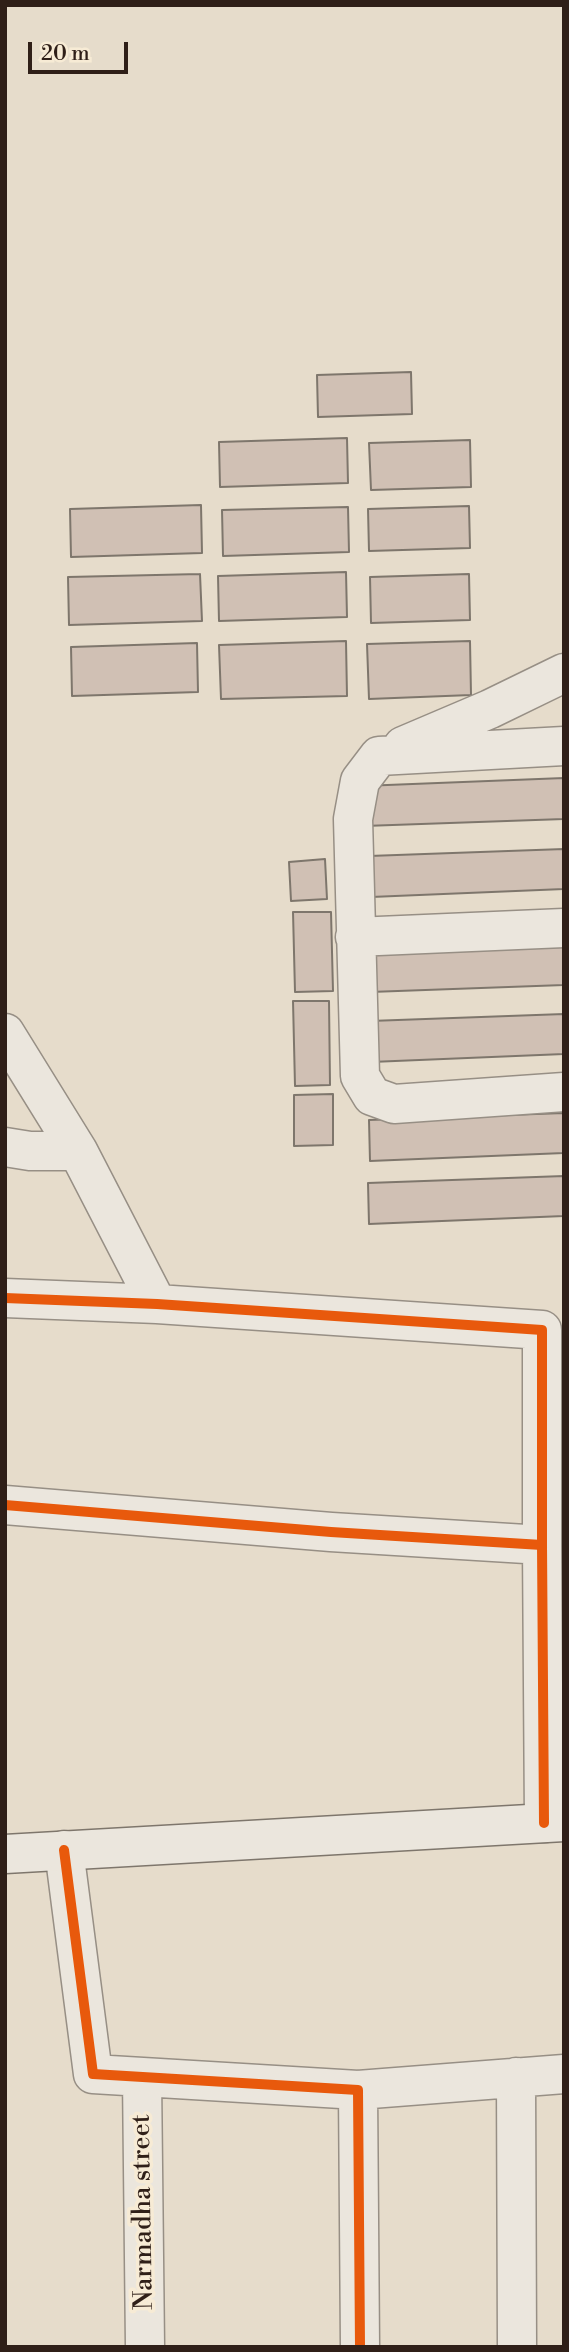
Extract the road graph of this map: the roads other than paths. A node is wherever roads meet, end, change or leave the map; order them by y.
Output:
1 (564, 673) edge
2 (564, 746) edge
3 (379, 756) junction
4 (564, 928) edge
5 (355, 937) junction
6 (5, 1033) edge
7 (564, 1092) edge
8 (5, 1147) edge
9 (78, 1151) junction
10 (5, 1298) edge
11 (157, 1304) junction
12 (553, 1329) edge
13 (5, 1505) edge
14 (542, 1545) junction
15 (554, 1822) edge
16 (64, 1850) junction
17 (5, 1854) edge
18 (564, 2074) edge
19 (142, 2077) junction
20 (516, 2077) junction
21 (358, 2090) junction
22 (145, 2347) edge
23 (360, 2347) edge
24 (517, 2347) edge

1 - 3 street
2 - 3 street
3 - 5 street
4 - 5 street
5 - 7 street
6 - 9 street
8 - 9 street
9 - 11 street
10 - 11 street
11 - 12 street
12 - 14 street
13 - 14 street
14 - 15 street
15 - 16 street
16 - 17 street
16 - 19 street
18 - 20 street
19 - 21 street
19 - 22 street, Narmadha street
20 - 21 street
20 - 24 street
21 - 23 street

